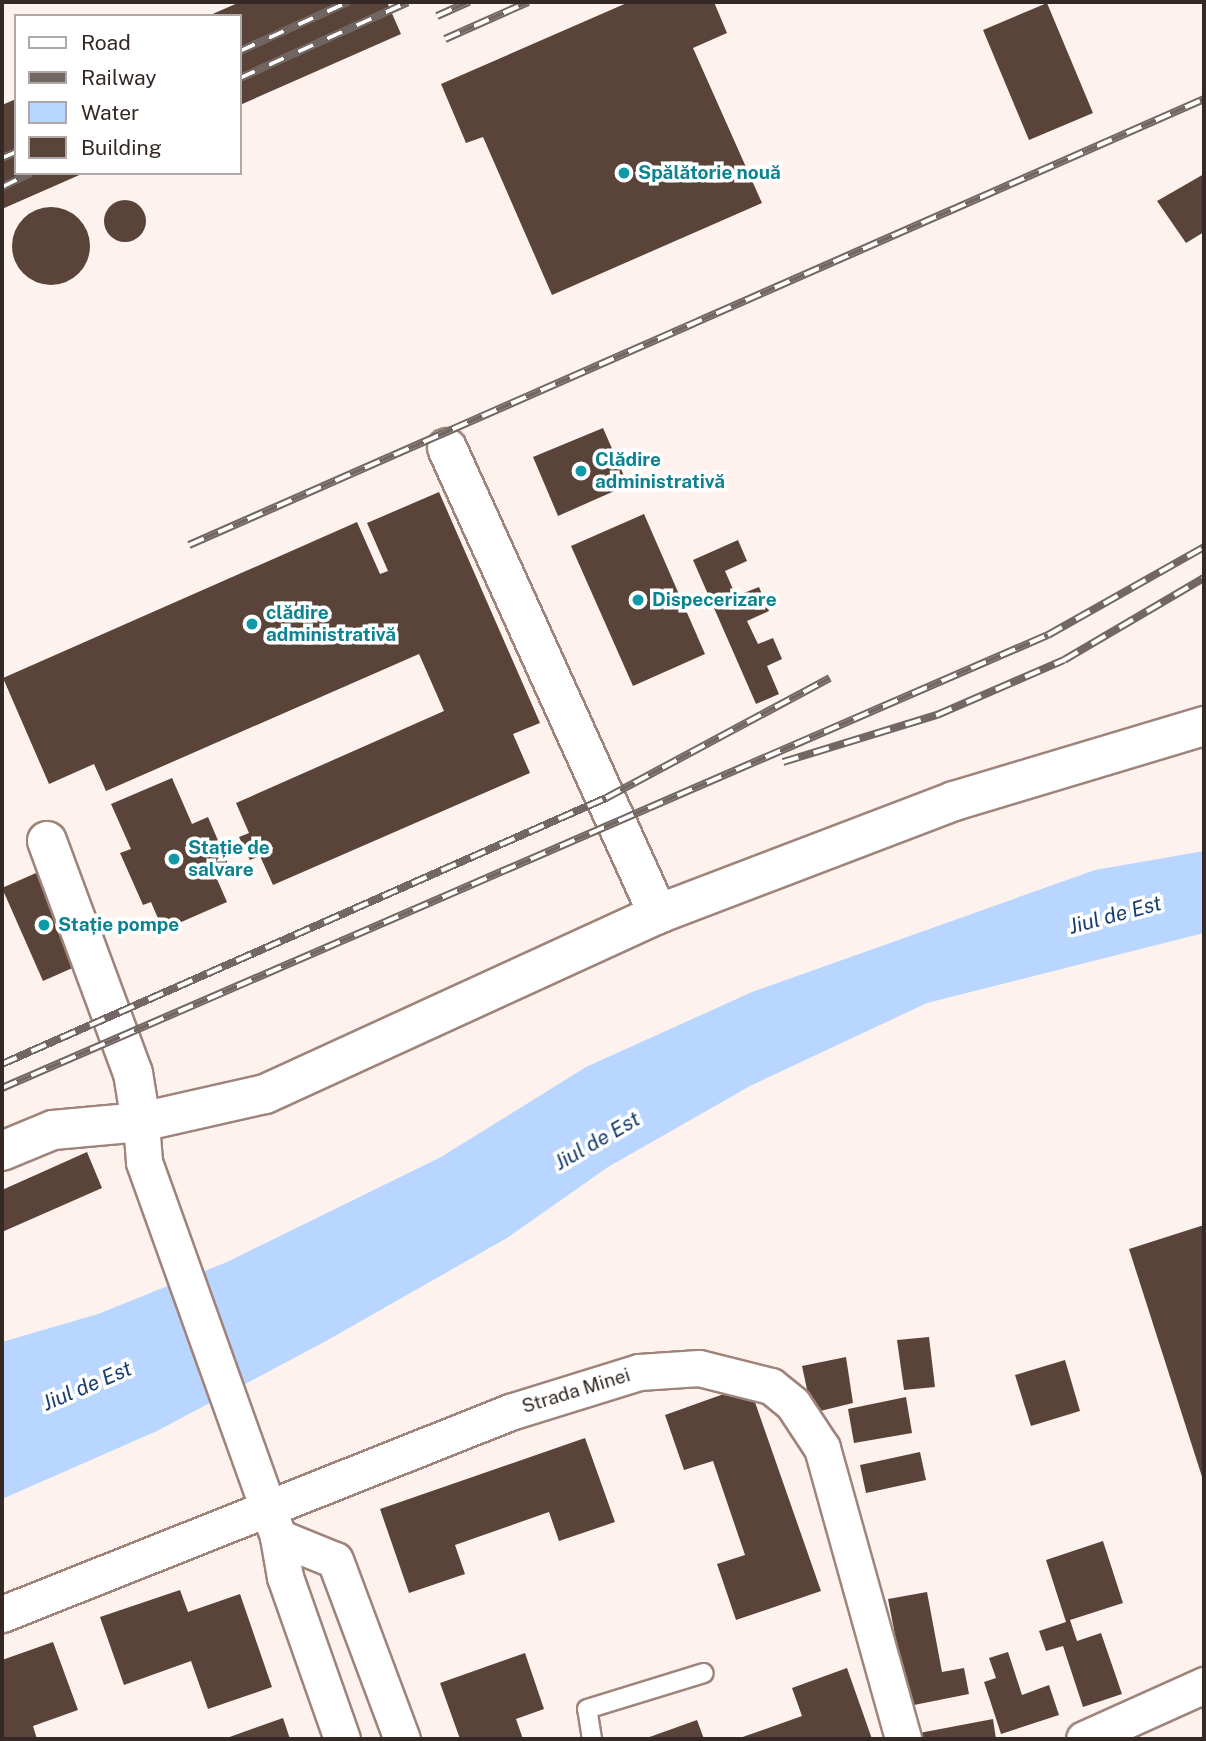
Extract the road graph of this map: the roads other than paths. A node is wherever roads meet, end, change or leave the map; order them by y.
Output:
1 (447, 447) dead end
2 (1204, 726) edge
3 (47, 841) dead end
4 (658, 914) junction
5 (141, 1122) junction
6 (2, 1151) edge
7 (272, 1523) junction
8 (2, 1614) edge
9 (704, 1673) dead end
10 (1204, 1685) edge
11 (342, 1739) edge
12 (402, 1739) edge
13 (592, 1739) edge
14 (903, 1739) edge
15 (1084, 1739) edge

1 - 4 street
2 - 4 street
3 - 5 street
4 - 5 street
5 - 6 street
5 - 7 street
7 - 8 street, Strada Minei
7 - 11 street
7 - 12 street
7 - 14 street, Strada Minei
9 - 13 lane
10 - 15 street

